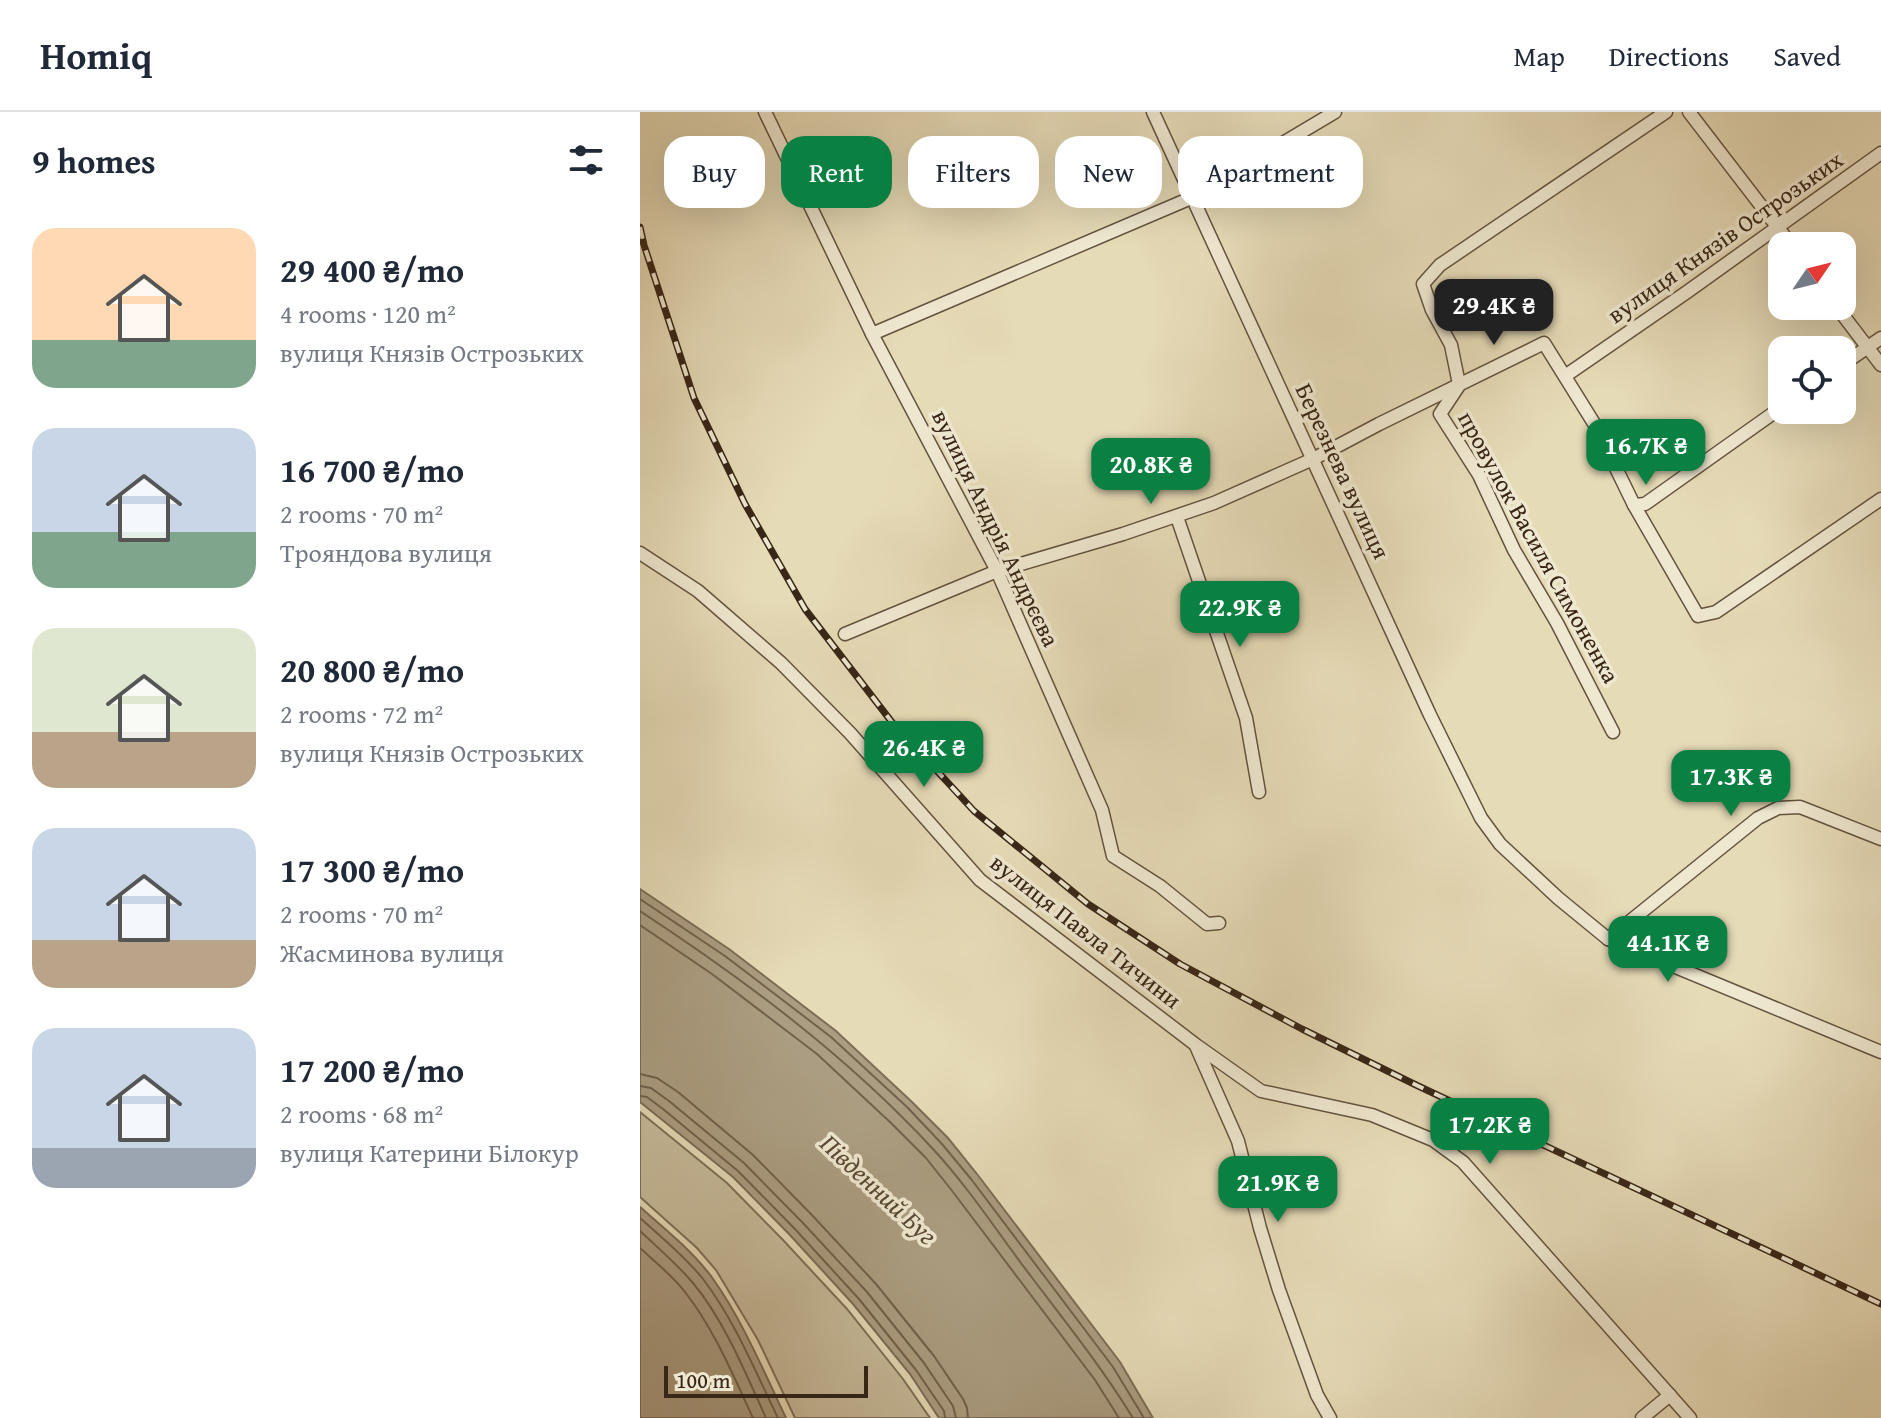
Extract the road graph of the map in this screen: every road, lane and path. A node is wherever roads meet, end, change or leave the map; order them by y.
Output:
1 (765, 112) edge
2 (1153, 112) edge
3 (1335, 112) edge
4 (1666, 112) edge
5 (1689, 112) edge
6 (1295, 136) edge
7 (1881, 153) edge
8 (1178, 169) edge
9 (1178, 203) edge
10 (1196, 208) edge
11 (1777, 225) junction
12 (1782, 232) edge
13 (1846, 320) edge
14 (872, 334) junction
15 (1881, 338) edge
16 (1867, 348) junction
17 (1856, 355) edge
18 (1881, 365) edge
19 (1565, 376) junction
20 (1459, 384) junction
21 (1768, 417) edge
22 (1313, 459) junction
23 (1881, 499) edge
24 (1634, 505) junction
25 (1177, 517) junction
26 (640, 553) edge
27 (997, 571) junction
28 (845, 634) dead end
29 (1613, 732) dead end
30 (1259, 792) dead end
31 (1881, 839) edge
32 (1219, 923) dead end
33 (1608, 939) junction
34 (1196, 1045) junction
35 (1881, 1052) edge
36 (1670, 1395) junction
37 (1330, 1418) edge
38 (1642, 1418) edge
39 (1690, 1418) edge

1 - 14 street, вулиця Андрія Андрєєва
2 - 8 street, Березнева вулиця
3 - 6 street
4 - 20 street
5 - 11 street
7 - 11 street, вулиця Князів Острозьких
9 - 14 street
10 - 22 street, Березнева вулиця
11 - 12 street
11 - 19 street, вулиця Князів Острозьких
13 - 16 street
14 - 27 street, вулиця Андрія Андрєєва
15 - 16 street
16 - 17 street
16 - 18 street
19 - 20 street
19 - 24 street
20 - 22 street
20 - 29 street, провулок Василя Симоненка
21 - 24 street
22 - 25 street
22 - 33 street, Березнева вулиця
23 - 24 street
25 - 27 street
25 - 30 street
26 - 34 street, вулиця Павла Тичини
27 - 28 street
27 - 32 street, вулиця Андрія Андрєєва
31 - 33 street
33 - 35 street, Березнева вулиця
34 - 36 street, вулиця Павла Тичини
34 - 37 street
36 - 38 street
36 - 39 street, вулиця Павла Тичини

